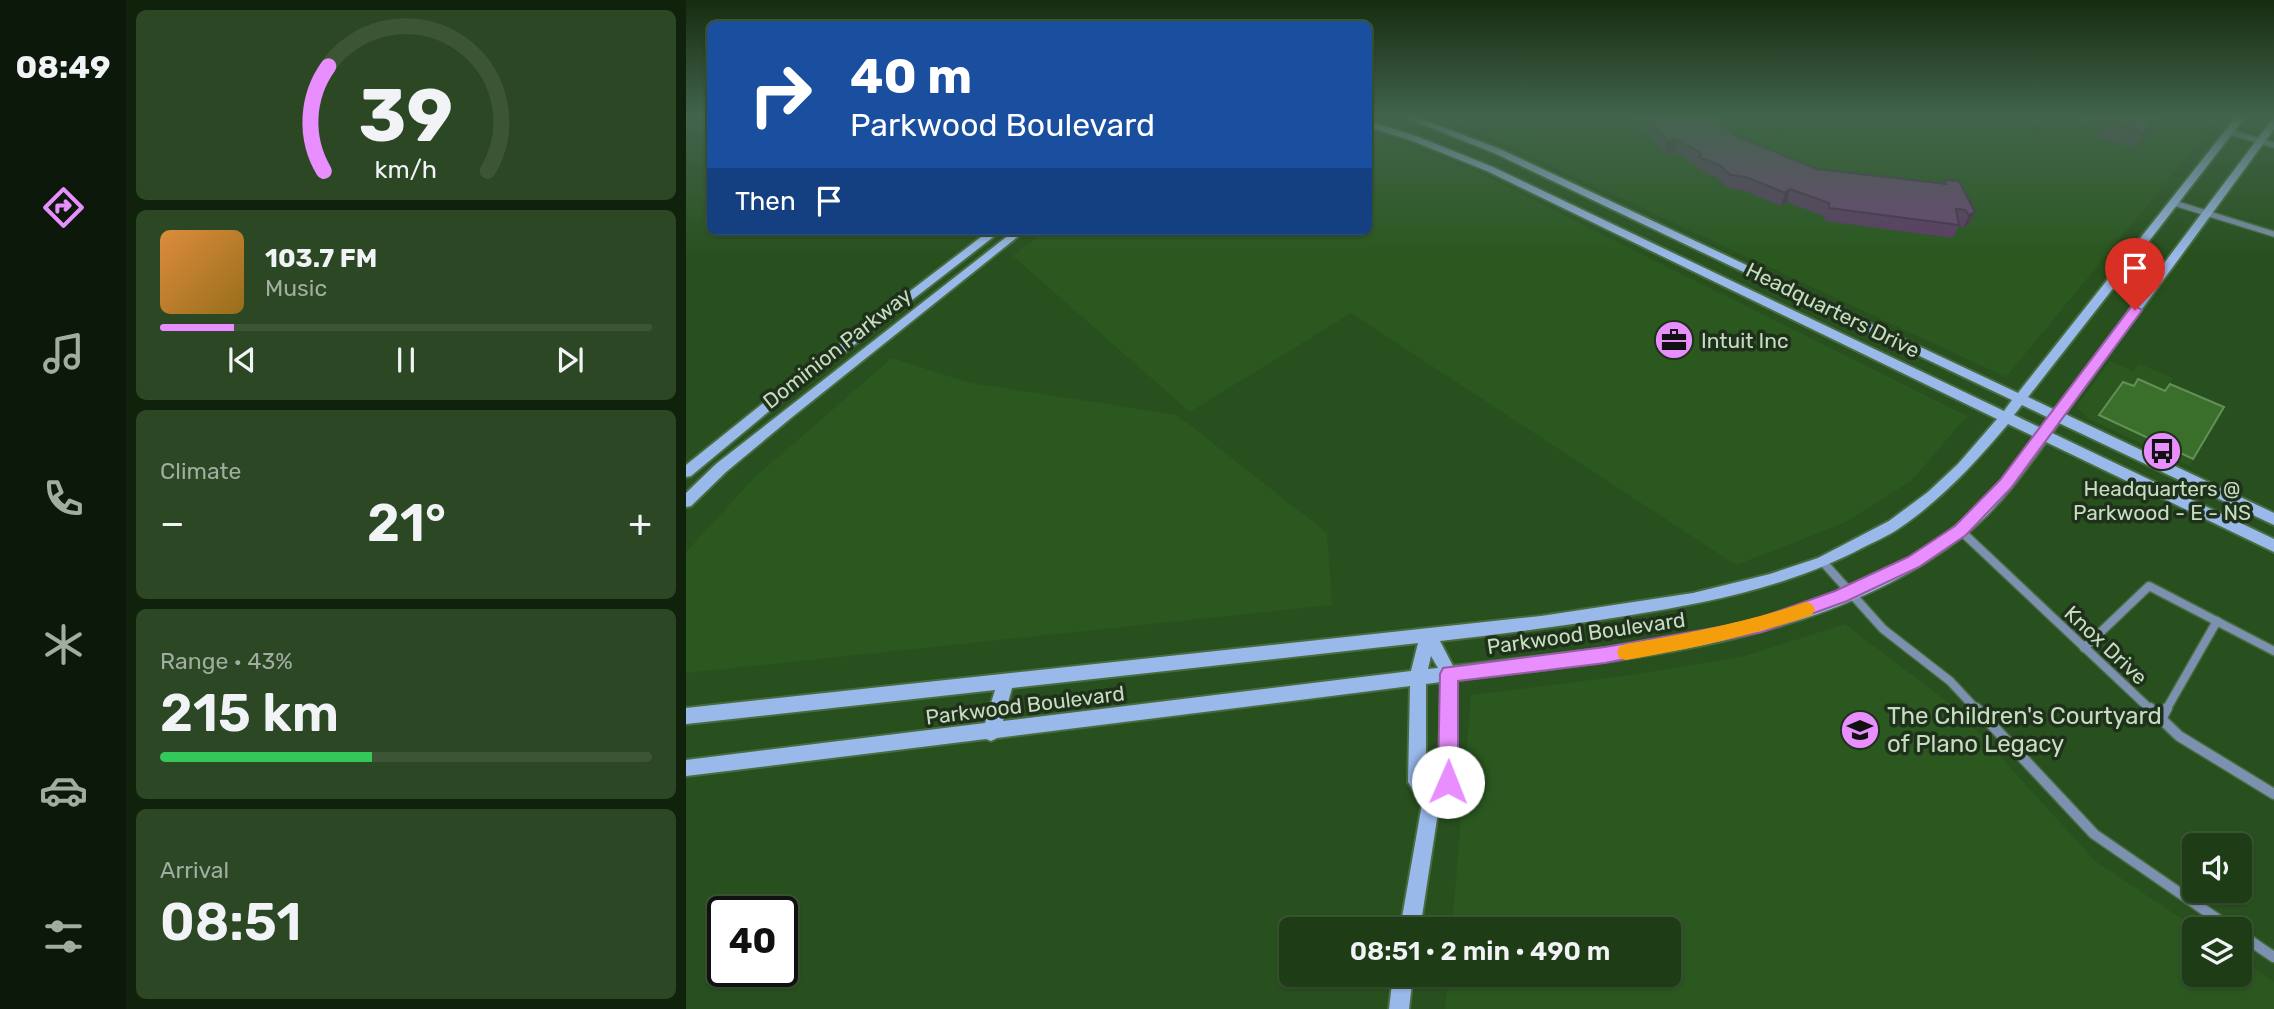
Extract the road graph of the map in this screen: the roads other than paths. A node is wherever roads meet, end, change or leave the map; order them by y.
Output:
1 (1478, 164) edge
2 (1524, 164) edge
3 (2205, 164) edge
4 (2244, 164) edge
5 (2177, 200) junction
6 (2208, 212) junction
7 (2274, 234) edge
8 (991, 235) edge
9 (1015, 235) edge
10 (2116, 277) junction
11 (2150, 290) junction
12 (2020, 399) junction
13 (2056, 416) junction
14 (2006, 417) junction
15 (2043, 435) junction
16 (686, 472) edge
17 (686, 502) edge
18 (2274, 519) edge
19 (1961, 531) junction
20 (2274, 546) edge
21 (1823, 562) junction
22 (1850, 592) junction
23 (2217, 621) junction
24 (1428, 634) junction
25 (2084, 648) junction
26 (2274, 650) edge
27 (1449, 674) junction
28 (1418, 678) junction
29 (1006, 680) junction
30 (686, 716) edge
31 (2161, 719) junction
32 (991, 733) junction
33 (686, 768) edge
34 (2274, 794) edge
35 (1431, 802) junction
36 (1412, 917) edge
37 (2214, 917) edge
38 (2252, 942) edge
39 (2274, 957) edge
40 (1402, 987) edge
41 (1399, 1009) edge

1 - 14 main road, Headquarters Drive
2 - 12 main road, Headquarters Drive
3 - 5 main road, Parkwood Boulevard
4 - 6 main road, Parkwood Boulevard
5 - 6 street
5 - 10 main road, Parkwood Boulevard
6 - 7 street
6 - 11 main road, Parkwood Boulevard
8 - 16 main road, Dominion Parkway
9 - 17 main road, Dominion Parkway
10 - 11 main road
10 - 12 main road, Parkwood Boulevard
11 - 13 main road, Parkwood Boulevard
12 - 13 main road, Headquarters Drive
12 - 14 main road, Parkwood Boulevard
13 - 15 main road, Parkwood Boulevard
13 - 18 main road, Headquarters Drive
14 - 15 main road, Headquarters Drive
14 - 21 main road, Parkwood Boulevard
15 - 19 main road, Parkwood Boulevard
15 - 20 main road, Headquarters Drive
19 - 22 main road, Parkwood Boulevard
19 - 25 street, Knox Drive
21 - 22 street
21 - 24 main road, Parkwood Boulevard
22 - 27 main road, Parkwood Boulevard
22 - 37 street
23 - 25 street
23 - 26 street
23 - 31 street
24 - 27 main road
24 - 28 main road
24 - 29 main road, Parkwood Boulevard
25 - 31 street, Knox Drive
27 - 28 main road, Parkwood Boulevard
27 - 35 main road
28 - 32 main road, Parkwood Boulevard
28 - 35 main road
29 - 30 main road, Parkwood Boulevard
29 - 32 main road
31 - 34 street, Knox Drive
32 - 33 main road, Parkwood Boulevard
35 - 36 main road
38 - 39 street
40 - 41 main road

